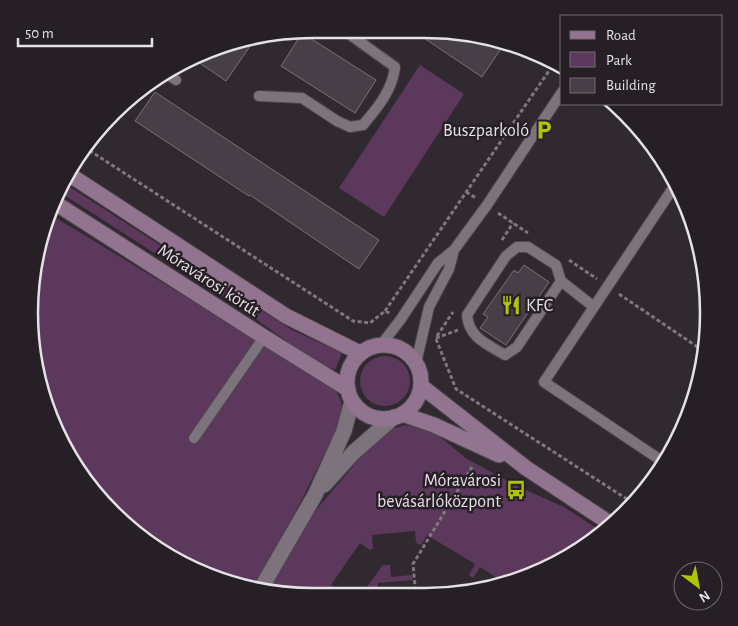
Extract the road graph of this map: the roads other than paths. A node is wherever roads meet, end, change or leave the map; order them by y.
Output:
1 (355, 38) edge
2 (171, 77) edge
3 (176, 80) dead end
4 (560, 95) edge
5 (259, 96) dead end
6 (73, 177) edge
7 (672, 190) edge
8 (59, 206) edge
9 (454, 250) junction
10 (561, 281) junction
11 (594, 307) junction
12 (264, 337) junction
13 (381, 345) junction
14 (360, 353) junction
15 (416, 363) junction
16 (421, 386) junction
17 (350, 395) junction
18 (398, 416) junction
19 (194, 438) dead end
20 (659, 458) edge
21 (526, 468) junction
22 (315, 495) junction
23 (606, 521) edge
24 (264, 584) edge

1 - 5 lane
2 - 3 lane
4 - 9 lane
6 - 14 main road, Móravárosi körút
7 - 11 lane
8 - 12 main road, Móravárosi körút
9 - 13 lane
9 - 15 lane
10 - 10 lane
10 - 11 lane
11 - 20 lane
12 - 17 main road, Móravárosi körút
12 - 19 lane
13 - 14 main road
13 - 15 main road
14 - 17 main road
15 - 16 main road
16 - 18 main road
16 - 21 main road
17 - 18 main road
17 - 22 street
18 - 21 main road
18 - 22 street
21 - 23 main road
22 - 24 street

